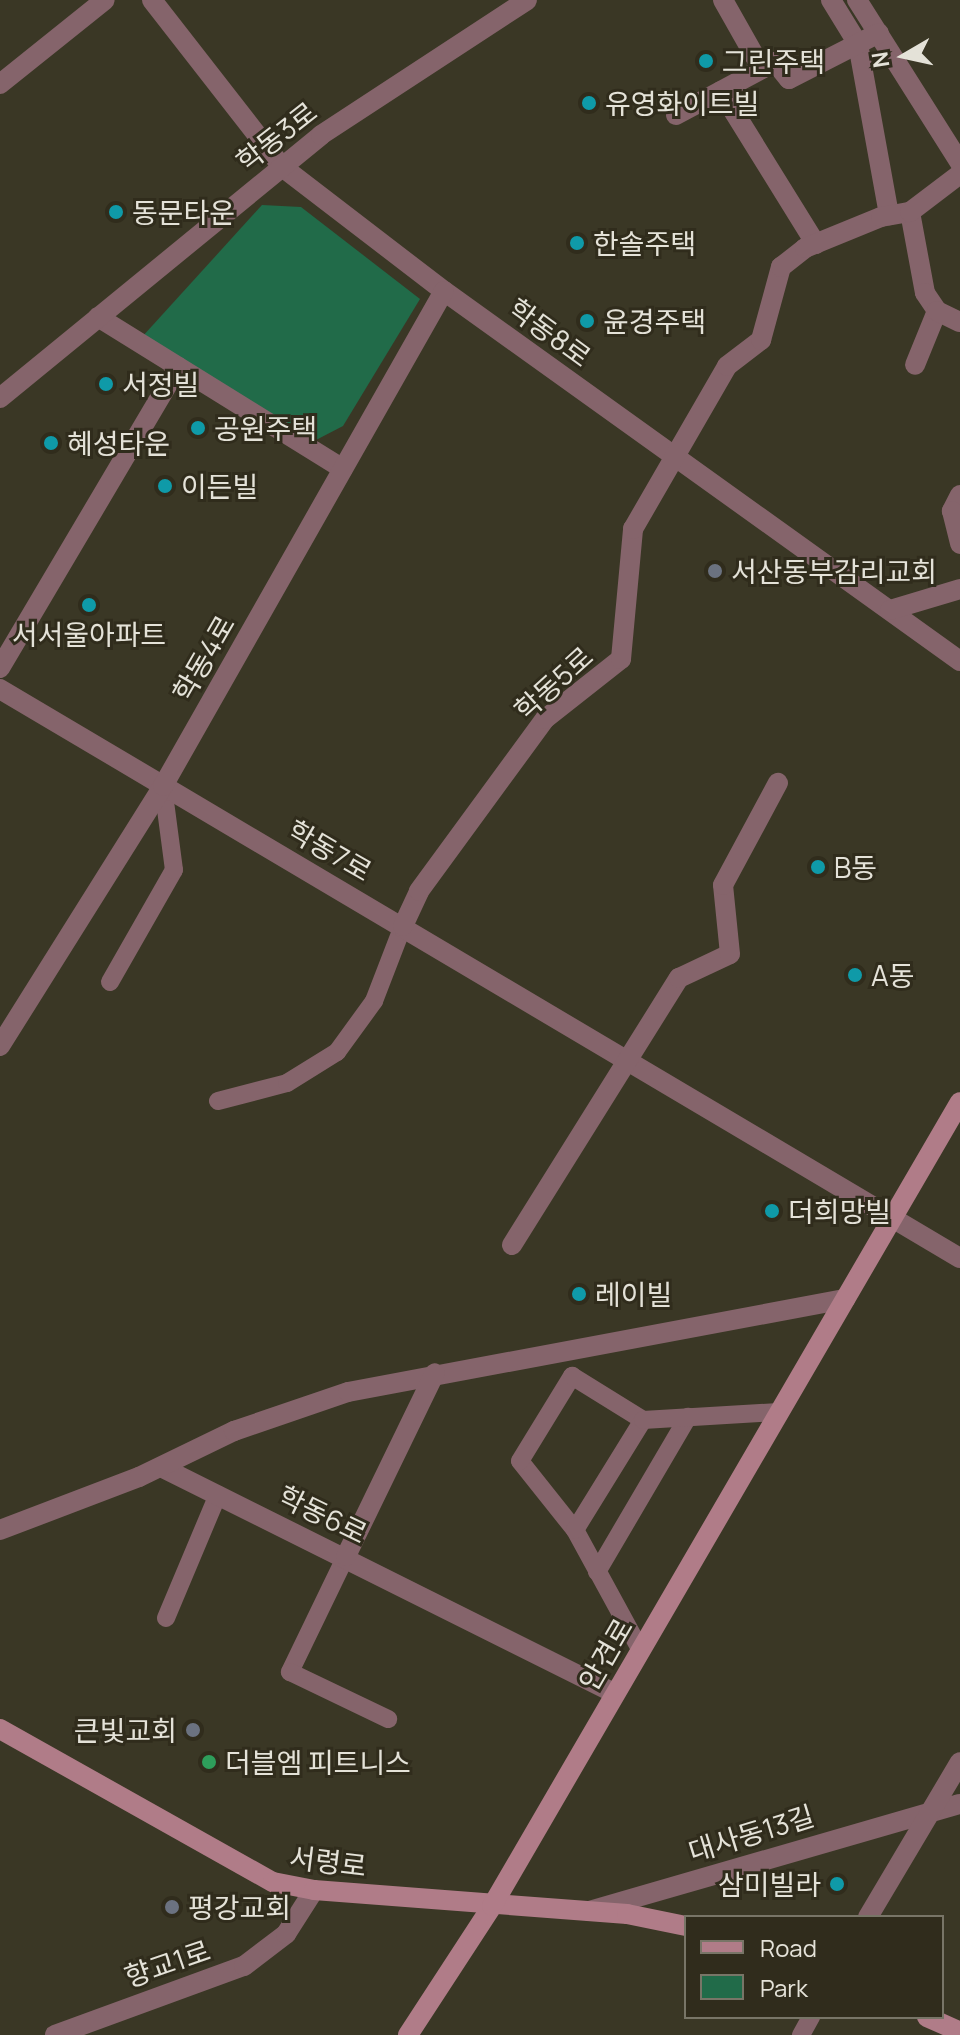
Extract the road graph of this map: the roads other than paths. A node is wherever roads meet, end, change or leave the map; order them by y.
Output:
1 (105, 0) edge
2 (152, 0) edge
3 (527, 0) edge
4 (723, 0) edge
5 (831, 0) edge
6 (857, 0) edge
7 (879, 33) junction
8 (858, 44) junction
9 (762, 69) junction
10 (0, 84) edge
11 (721, 91) junction
12 (676, 115) dead end
13 (960, 163) edge
14 (281, 166) junction
15 (960, 174) edge
16 (900, 214) junction
17 (816, 244) junction
18 (444, 291) junction
19 (937, 311) junction
20 (98, 317) junction
21 (960, 322) edge
22 (915, 365) dead end
23 (178, 367) junction
24 (0, 398) edge
25 (673, 456) junction
26 (343, 469) junction
27 (960, 495) edge
28 (960, 544) edge
29 (960, 589) edge
30 (890, 610) junction
31 (960, 661) edge
32 (0, 668) edge
33 (0, 689) edge
34 (778, 783) dead end
35 (163, 786) junction
36 (403, 926) junction
37 (110, 982) dead end
38 (0, 1046) edge
39 (630, 1061) junction
40 (218, 1101) dead end
41 (960, 1102) edge
42 (893, 1217) junction
43 (512, 1245) dead end
44 (960, 1258) edge
45 (845, 1299) junction
46 (435, 1373) junction
47 (779, 1412) junction
48 (688, 1417) junction
49 (643, 1420) junction
50 (161, 1467) junction
51 (218, 1494) junction
52 (0, 1530) edge
53 (575, 1530) junction
54 (346, 1556) junction
55 (597, 1572) junction
56 (166, 1618) dead end
57 (640, 1649) junction
58 (614, 1693) junction
59 (388, 1719) dead end
60 (0, 1729) edge
61 (960, 1762) edge
62 (960, 1804) edge
63 (933, 1808) junction
64 (314, 1890) junction
65 (492, 1906) junction
66 (585, 1912) junction
67 (869, 1915) edge
68 (684, 1926) edge
69 (931, 2019) edge
70 (960, 2032) edge
71 (55, 2035) edge
72 (408, 2035) edge

1 - 10 street
2 - 14 street, 학동8로
3 - 14 street, 학동3로
4 - 9 street
5 - 8 street
6 - 7 street
7 - 8 street
7 - 13 street
8 - 9 street
8 - 16 street
9 - 11 street
11 - 12 street
11 - 17 street
14 - 18 street, 학동8로
14 - 20 street, 학동3로
15 - 16 street, 학동5로
16 - 17 street, 학동5로
16 - 19 street
17 - 25 street, 학동5로
18 - 25 street, 학동8로
18 - 26 street, 학동4로
19 - 21 street
19 - 22 street
20 - 23 street
20 - 24 street, 학동3로
23 - 26 street
23 - 32 street
25 - 30 street, 학동8로
25 - 36 street, 학동5로
26 - 35 street, 학동4로
27 - 28 street
29 - 30 street
30 - 31 street, 학동8로
33 - 35 street, 학동7로
34 - 39 street
35 - 36 street, 학동7로
35 - 37 lane
35 - 38 street, 학동4로
36 - 39 street, 학동7로
36 - 40 lane
39 - 42 street, 학동7로
39 - 43 street
41 - 42 street, 안견로
42 - 44 street, 학동7로
42 - 45 street, 안견로
45 - 46 street
45 - 47 street, 안견로
46 - 50 street
46 - 54 street
47 - 48 lane
47 - 57 street, 안견로
48 - 49 lane
48 - 55 lane
49 - 53 lane
49 - 53 lane
50 - 51 street, 학동6로
50 - 52 street
51 - 54 street, 학동6로
51 - 56 lane
53 - 55 lane
54 - 58 street, 학동6로
54 - 59 lane
55 - 57 lane
57 - 58 street, 안견로
58 - 65 street, 안견로
60 - 64 street, 서령로
61 - 63 street
62 - 63 street, 대사동13길
63 - 66 street, 대사동13길
63 - 67 street
64 - 65 street, 서령로
64 - 71 street, 향교1로
65 - 66 street, 서령로
65 - 72 street, 안견로
66 - 68 street, 서령로
69 - 70 street

